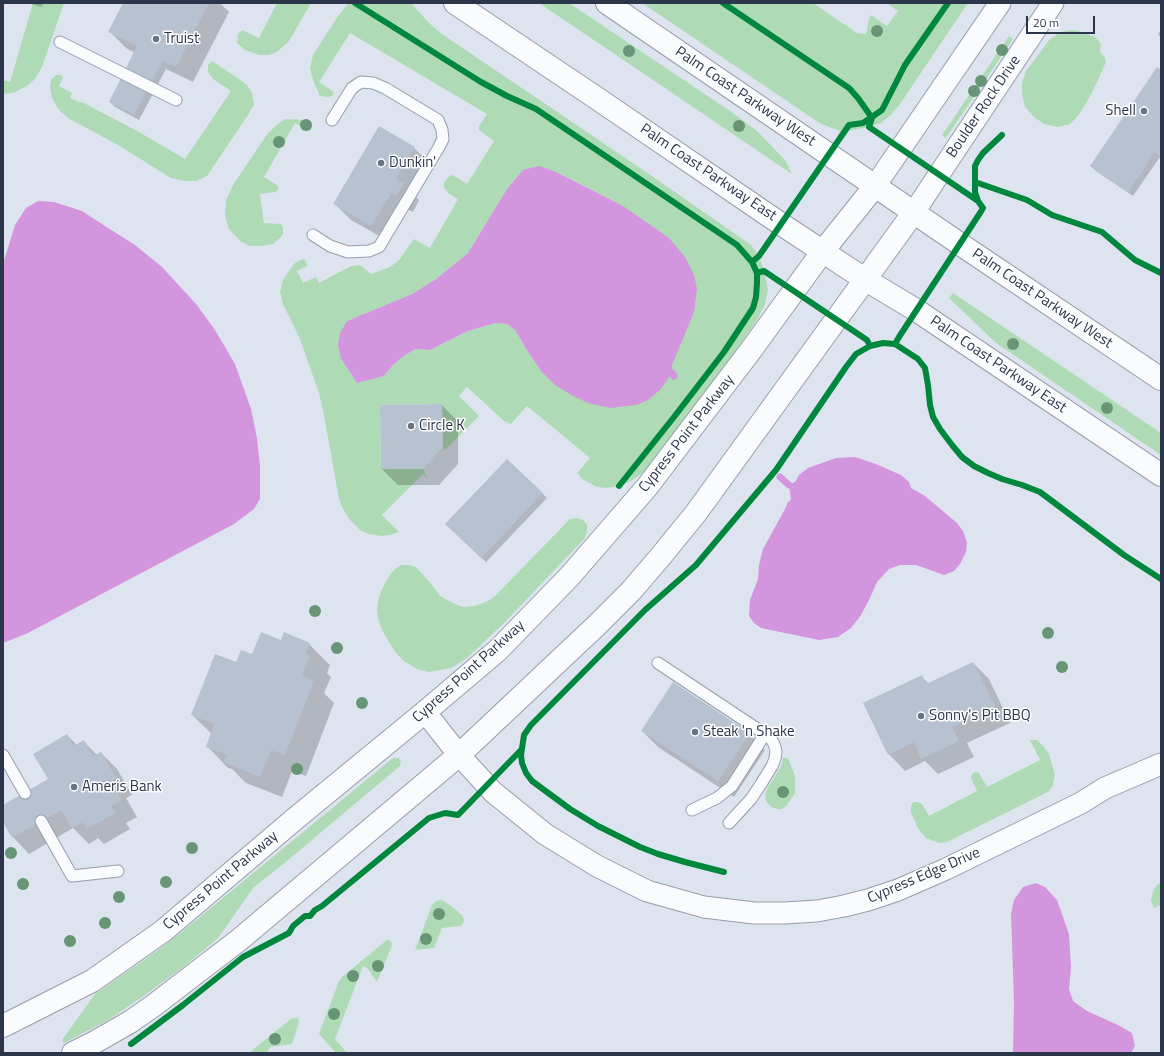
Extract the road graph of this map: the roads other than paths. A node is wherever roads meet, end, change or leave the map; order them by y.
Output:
1 (455, 3) edge
2 (607, 3) edge
3 (1000, 3) edge
4 (1053, 3) edge
5 (60, 42) dead end
6 (176, 100) dead end
7 (332, 120) dead end
8 (875, 186) junction
9 (914, 212) junction
10 (313, 235) dead end
11 (823, 252) junction
12 (866, 280) junction
13 (1161, 379) edge
14 (1161, 476) edge
15 (658, 663) dead end
16 (425, 712) junction
17 (765, 734) junction
18 (3, 755) edge
19 (459, 755) junction
20 (1161, 764) edge
21 (25, 793) dead end
22 (692, 810) dead end
23 (41, 821) dead end
24 (729, 823) dead end
25 (118, 871) dead end
26 (3, 1026) edge
27 (73, 1053) edge

1 - 11 street, Palm Coast Parkway East
2 - 8 street, Palm Coast Parkway West
3 - 8 street
4 - 9 street, Boulder Rock Drive
5 - 6 lane
7 - 10 lane
8 - 9 street, Palm Coast Parkway West
8 - 11 street, Cypress Point Parkway
9 - 12 street
9 - 13 street, Palm Coast Parkway West
11 - 12 street, Palm Coast Parkway East
11 - 16 street, Cypress Point Parkway
12 - 14 street, Palm Coast Parkway East
12 - 19 street
15 - 17 lane
16 - 19 street, Cypress Edge Drive
16 - 26 street, Cypress Point Parkway
17 - 22 lane
17 - 24 lane
18 - 21 lane
19 - 20 street, Cypress Edge Drive
19 - 27 street
23 - 25 lane

